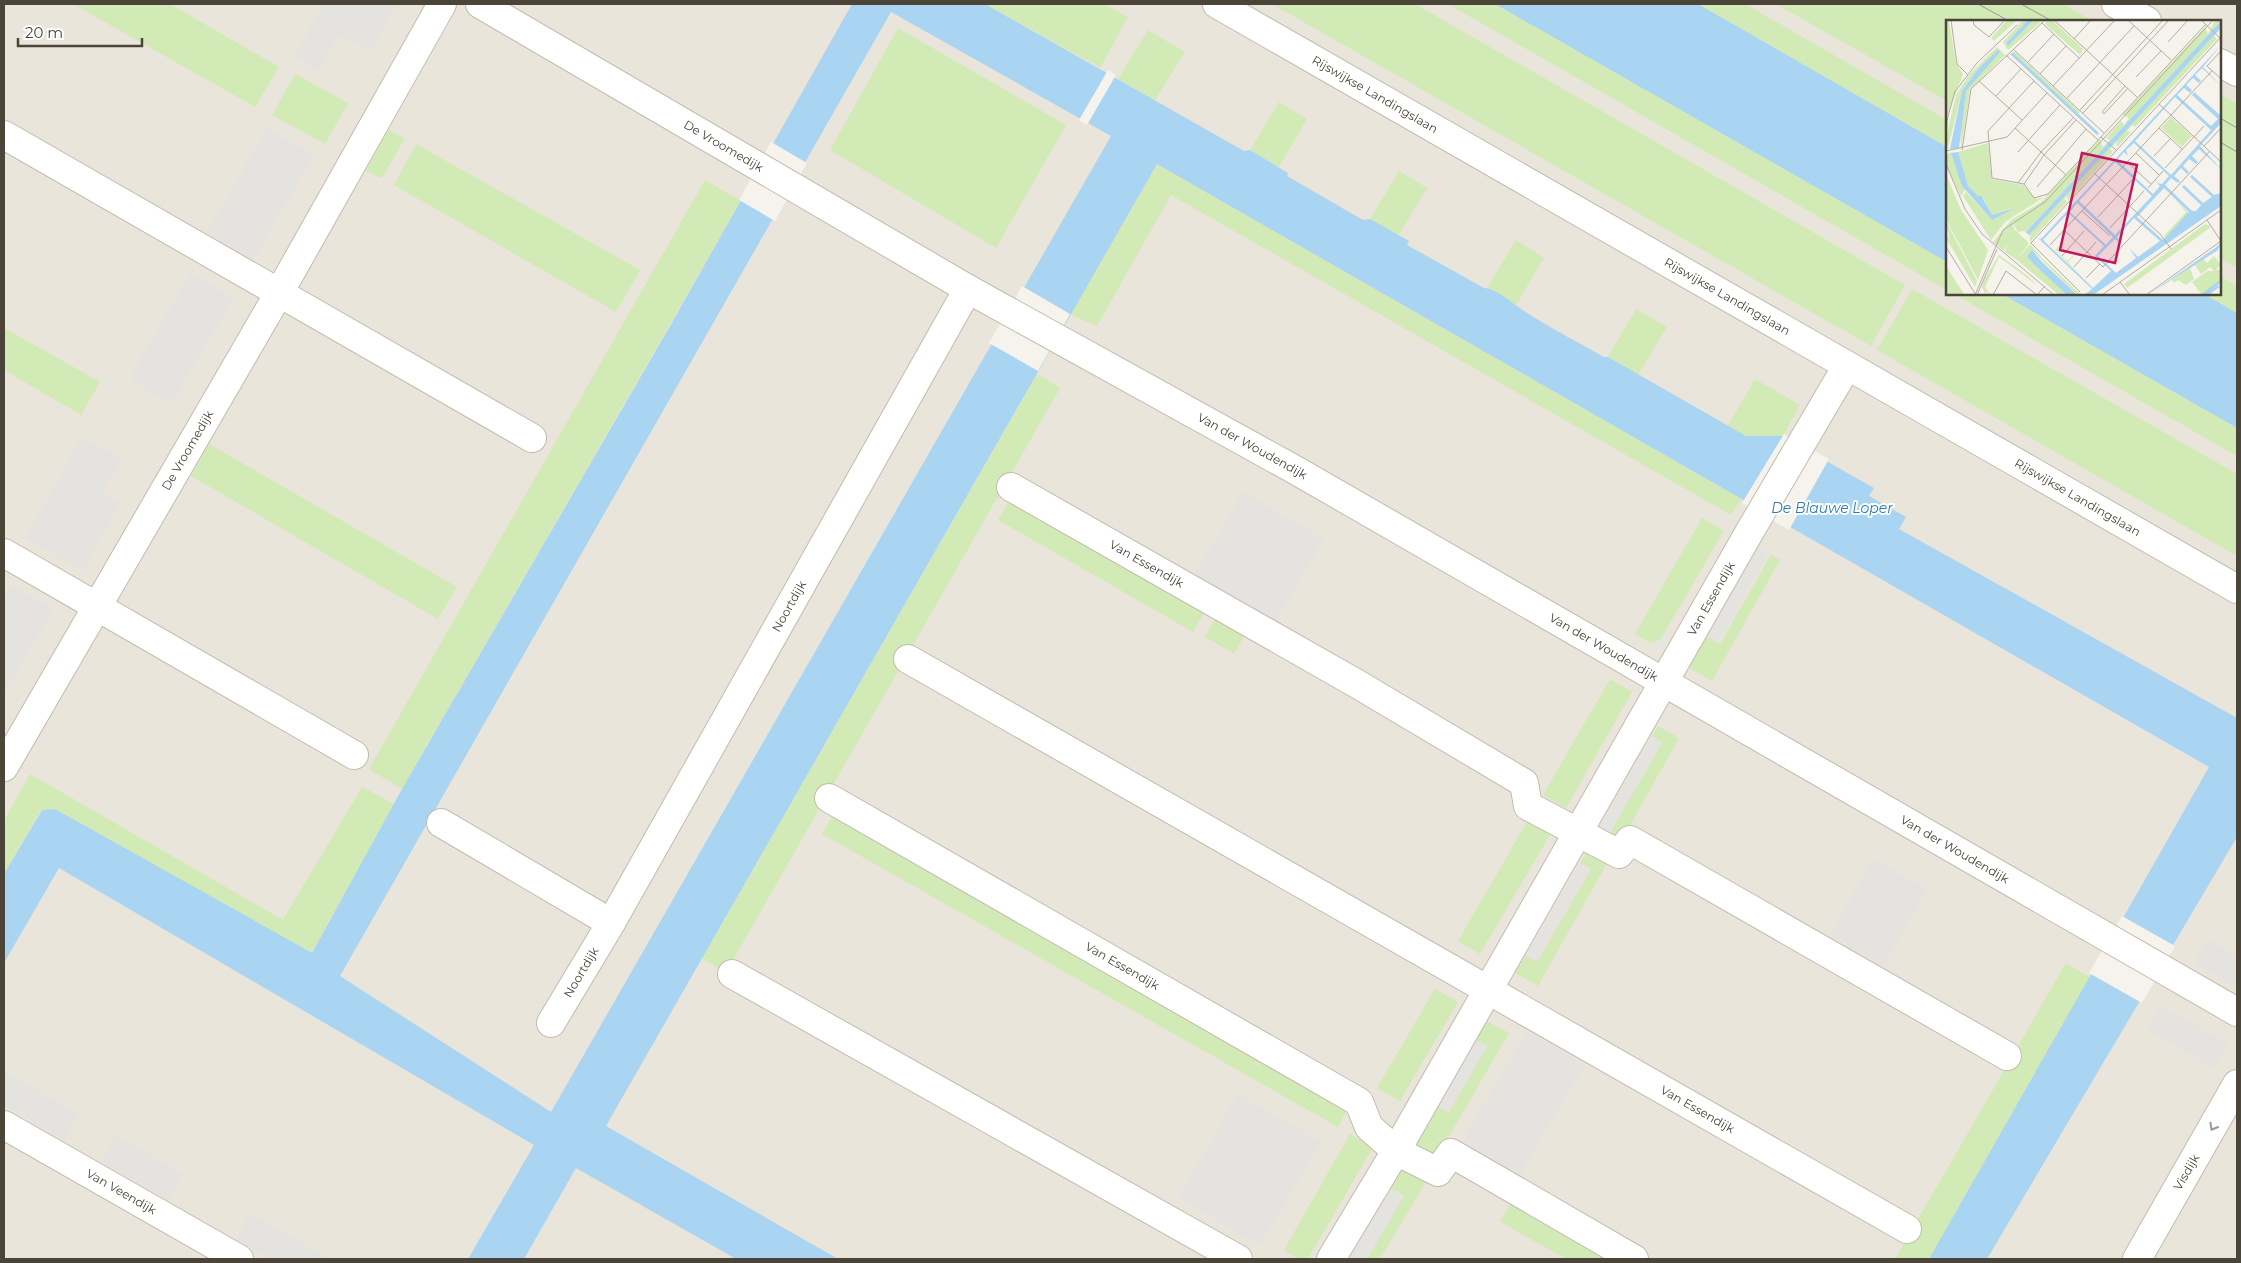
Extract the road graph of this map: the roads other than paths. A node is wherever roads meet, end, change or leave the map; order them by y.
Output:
1 (442, 4) edge
2 (480, 4) edge
3 (1217, 4) edge
4 (2116, 4) edge
5 (2145, 20) edge
6 (2221, 64) edge
7 (2237, 72) edge
8 (4, 135) edge
9 (968, 289) junction
10 (279, 293) junction
11 (1847, 366) junction
12 (532, 438) dead end
13 (1011, 487) dead end
14 (4, 553) edge
15 (2237, 589) edge
16 (96, 608) junction
17 (908, 659) dead end
18 (1664, 681) junction
19 (354, 755) dead end
20 (4, 767) edge
21 (829, 798) dead end
22 (441, 823) dead end
23 (1578, 832) junction
24 (611, 923) junction
25 (732, 974) dead end
26 (1487, 991) junction
27 (2237, 1012) edge
28 (551, 1022) dead end
29 (2007, 1056) dead end
30 (2237, 1084) edge
31 (4, 1124) edge
32 (1396, 1151) junction
33 (1906, 1229) dead end
34 (239, 1259) edge
35 (1238, 1259) edge
36 (1330, 1259) edge
37 (1634, 1259) edge
38 (2137, 1259) edge

1 - 10 street, De Vroomedijk
2 - 9 street, De Vroomedijk
3 - 11 street, Rijswijkse Landingslaan
4 - 5 street
6 - 7 street
8 - 10 street
9 - 18 street, Van der Woudendijk
9 - 24 street, Noortdijk
10 - 12 street
10 - 16 street, De Vroomedijk
11 - 15 street, Rijswijkse Landingslaan
11 - 18 street, Van Essendijk
13 - 23 street, Van Essendijk
14 - 16 street
16 - 19 street
16 - 20 street, De Vroomedijk
17 - 26 street, Van Essendijk
18 - 23 street, Van Essendijk
18 - 27 street, Van der Woudendijk
21 - 32 street, Van Essendijk
22 - 24 street
23 - 26 street, Van Essendijk
23 - 29 street, Van Essendijk
24 - 28 street, Noortdijk
25 - 35 street
26 - 32 street, Van Essendijk
26 - 33 street, Van Essendijk
30 -> 38 street, Visdijk
31 - 34 street, Van Veendijk
32 - 36 street, Van Essendijk
32 - 37 street, Van Essendijk

